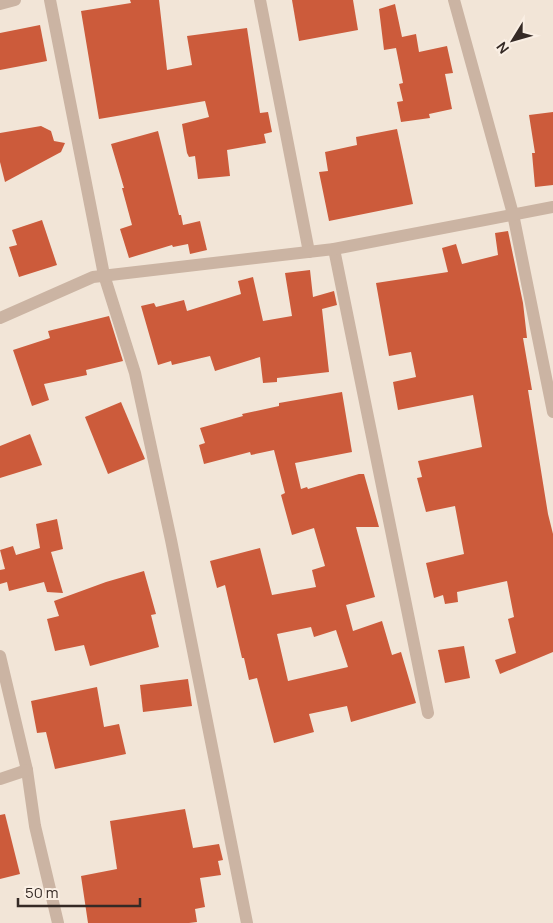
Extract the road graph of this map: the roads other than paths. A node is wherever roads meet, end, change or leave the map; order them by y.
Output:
1 (15, 0) edge
2 (50, 0) edge
3 (260, 0) edge
4 (454, 0) edge
5 (0, 4) edge
6 (553, 207) edge
7 (513, 214) junction
8 (334, 249) junction
9 (309, 252) junction
10 (104, 275) junction
11 (0, 318) edge
12 (553, 412) edge
13 (0, 656) edge
14 (428, 713) dead end
15 (27, 770) junction
16 (0, 779) edge
17 (58, 923) edge
18 (247, 923) edge

1 - 5 street
2 - 10 street
3 - 9 street
4 - 7 street
6 - 7 street
7 - 8 street
7 - 12 street
8 - 9 street
8 - 14 street
9 - 10 street
10 - 11 street
10 - 18 street
13 - 15 street
15 - 16 street
15 - 17 street

